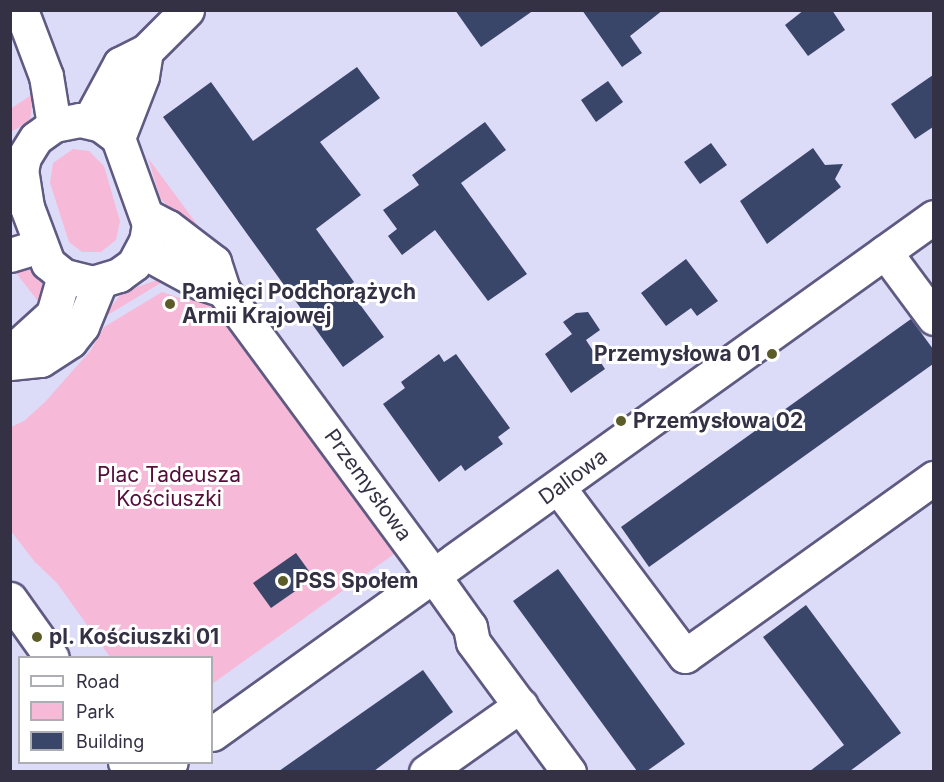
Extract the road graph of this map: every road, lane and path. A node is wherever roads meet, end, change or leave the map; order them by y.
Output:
1 (21, 10) edge
2 (187, 10) edge
3 (146, 51) junction
4 (89, 121) junction
5 (54, 125) junction
6 (117, 138) junction
7 (17, 156) edge
8 (19, 214) edge
9 (149, 217) junction
10 (933, 217) edge
11 (25, 251) edge
12 (142, 251) junction
13 (885, 252) junction
14 (64, 276) junction
15 (100, 282) junction
16 (223, 290) junction
17 (933, 318) edge
18 (10, 353) edge
19 (10, 363) edge
20 (933, 478) edge
21 (558, 487) junction
22 (435, 578) junction
23 (10, 599) edge
24 (51, 656) edge
25 (520, 705) junction
26 (213, 733) edge
27 (426, 771) edge
28 (569, 771) edge

1 - 5 street
2 - 3 street
3 - 4 street
3 - 6 street
4 - 5 street
4 - 6 street
5 - 7 street
6 - 9 street
7 - 8 street
8 - 11 street
9 - 12 street
9 - 16 street, Przemysłowa
10 - 13 street, Daliowa
11 - 14 street
12 - 15 street
12 - 16 street
13 - 17 street
13 - 21 street, Daliowa
14 - 15 street
14 - 18 street
15 - 19 street
16 - 22 street, Przemysłowa
20 - 21 street
21 - 22 street, Daliowa
22 - 25 street, Przemysłowa
22 - 26 street, Daliowa
23 - 24 street
25 - 27 street
25 - 28 street, Przemysłowa

